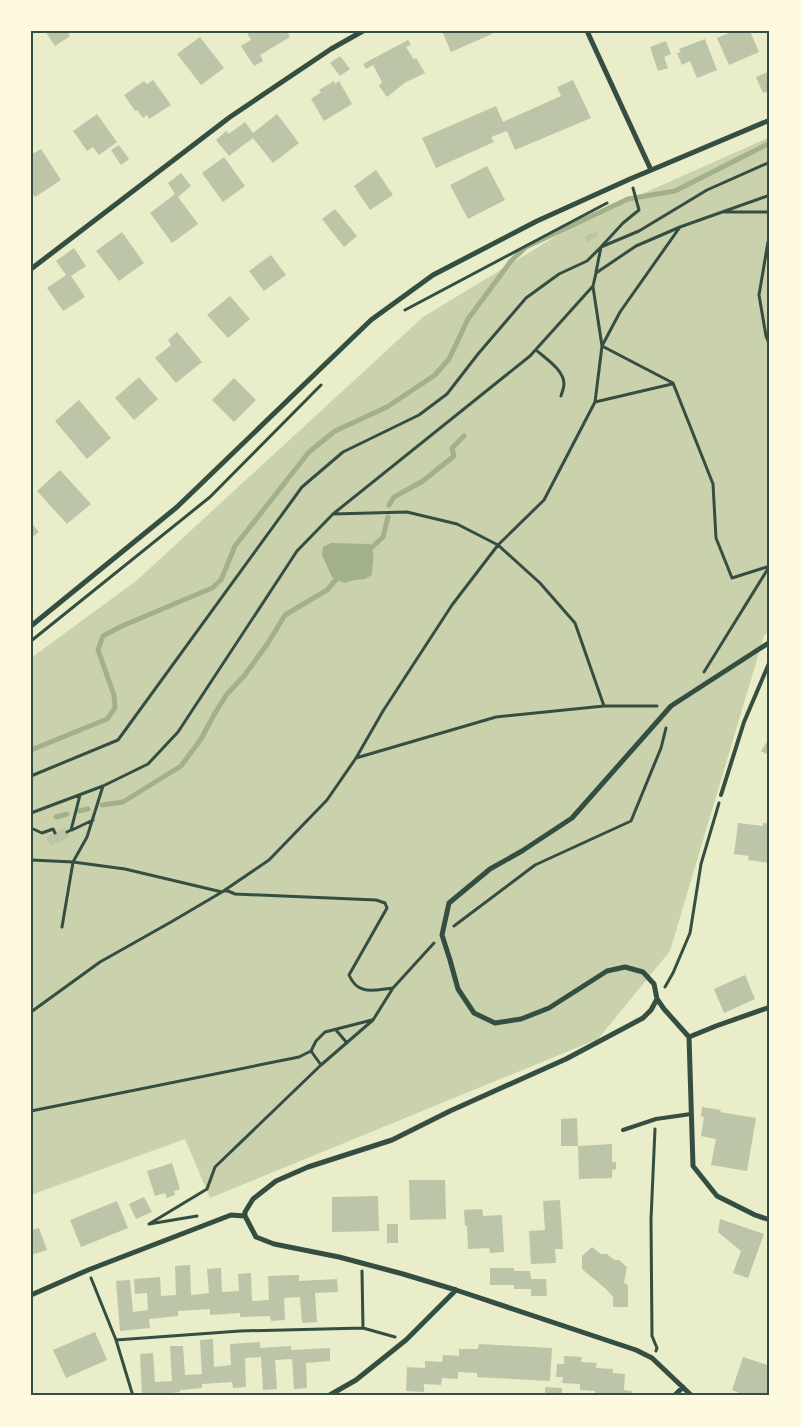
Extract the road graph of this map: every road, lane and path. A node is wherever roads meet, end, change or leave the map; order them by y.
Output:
1 (363, 31) edge
2 (587, 31) edge
3 (770, 120) edge
4 (770, 162) edge
5 (651, 170) junction
6 (633, 188) dead end
7 (625, 193) dead end
8 (635, 194) dead end
9 (770, 195) edge
10 (607, 202) dead end
11 (722, 212) junction
12 (770, 212) edge
13 (680, 227) junction
14 (770, 240) edge
15 (601, 247) junction
16 (31, 269) edge
17 (596, 272) junction
18 (593, 286) junction
19 (402, 311) dead end
20 (602, 346) junction
21 (770, 346) edge
22 (536, 350) junction
23 (673, 383) junction
24 (322, 384) dead end
25 (561, 396) dead end
26 (595, 402) junction
27 (333, 514) junction
28 (498, 545) junction
29 (770, 566) edge
30 (31, 626) edge
31 (31, 641) edge
32 (770, 642) edge
33 (770, 661) edge
34 (702, 674) dead end
35 (604, 706) junction
36 (671, 706) junction
37 (356, 758) junction
38 (31, 776) edge
39 (103, 786) junction
40 (80, 795) junction
41 (721, 795) joint
42 (31, 813) edge
43 (92, 820) junction
44 (31, 828) edge
45 (55, 833) dead end
46 (31, 860) edge
47 (73, 862) junction
48 (222, 892) junction
49 (62, 927) dead end
50 (442, 935) junction
51 (393, 988) junction
52 (657, 999) junction
53 (770, 1007) edge
54 (31, 1012) edge
55 (373, 1020) junction
56 (336, 1030) junction
57 (689, 1037) junction
58 (347, 1043) junction
59 (311, 1051) junction
60 (321, 1065) junction
61 (31, 1111) edge
62 (691, 1114) junction
63 (656, 1119) junction
64 (623, 1130) dead end
65 (205, 1214) dead end
66 (245, 1216) junction
67 (770, 1220) edge
68 (362, 1263) junction
69 (88, 1270) junction
70 (456, 1290) junction
71 (31, 1295) edge
72 (363, 1328) junction
73 (116, 1340) junction
74 (406, 1340) junction
75 (652, 1358) junction
76 (684, 1387) junction
77 (133, 1396) edge
78 (328, 1396) edge
79 (674, 1396) edge
80 (692, 1396) edge

1 - 16 street
2 - 5 street
3 - 5 street
4 - 15 path
5 - 30 street
6 - 7 path
8 - 15 path
9 - 11 path
10 - 19 path
11 - 12 path
11 - 13 path
13 - 17 path
13 - 20 path
14 - 21 path
15 - 17 path
15 - 38 path
17 - 18 path
18 - 20 path
18 - 22 path
20 - 23 path
20 - 26 path
22 - 25 path
22 - 27 path
23 - 26 path
23 - 29 path
24 - 31 path
26 - 28 path
27 - 28 path
27 - 39 path
28 - 35 path
28 - 37 path
29 - 34 path
32 - 36 street
33 - 41 lane
35 - 36 path
35 - 37 path
36 - 50 street
36 - 50 path
37 - 48 path
39 - 40 path
39 - 43 path
40 - 42 path
40 - 43 path
41 - 52 path
43 - 47 path
44 - 45 path
46 - 47 path
47 - 48 path
47 - 49 path
48 - 51 path
48 - 54 path
50 - 51 path
50 - 52 street
51 - 55 path
52 - 57 street
52 - 66 street
53 - 57 street
55 - 56 path
55 - 58 path
56 - 58 path
56 - 59 path
57 - 62 street
58 - 60 path
59 - 60 path
59 - 61 path
60 - 65 path
62 - 63 lane
62 - 67 street
63 - 64 lane
63 - 75 path
66 - 68 street
66 - 69 street
68 - 70 street
68 - 72 path
69 - 71 street
69 - 73 path
70 - 74 street
70 - 75 street
72 - 73 path
72 - 74 path
73 - 77 path
74 - 78 street
75 - 76 street
76 - 79 street
76 - 80 street

